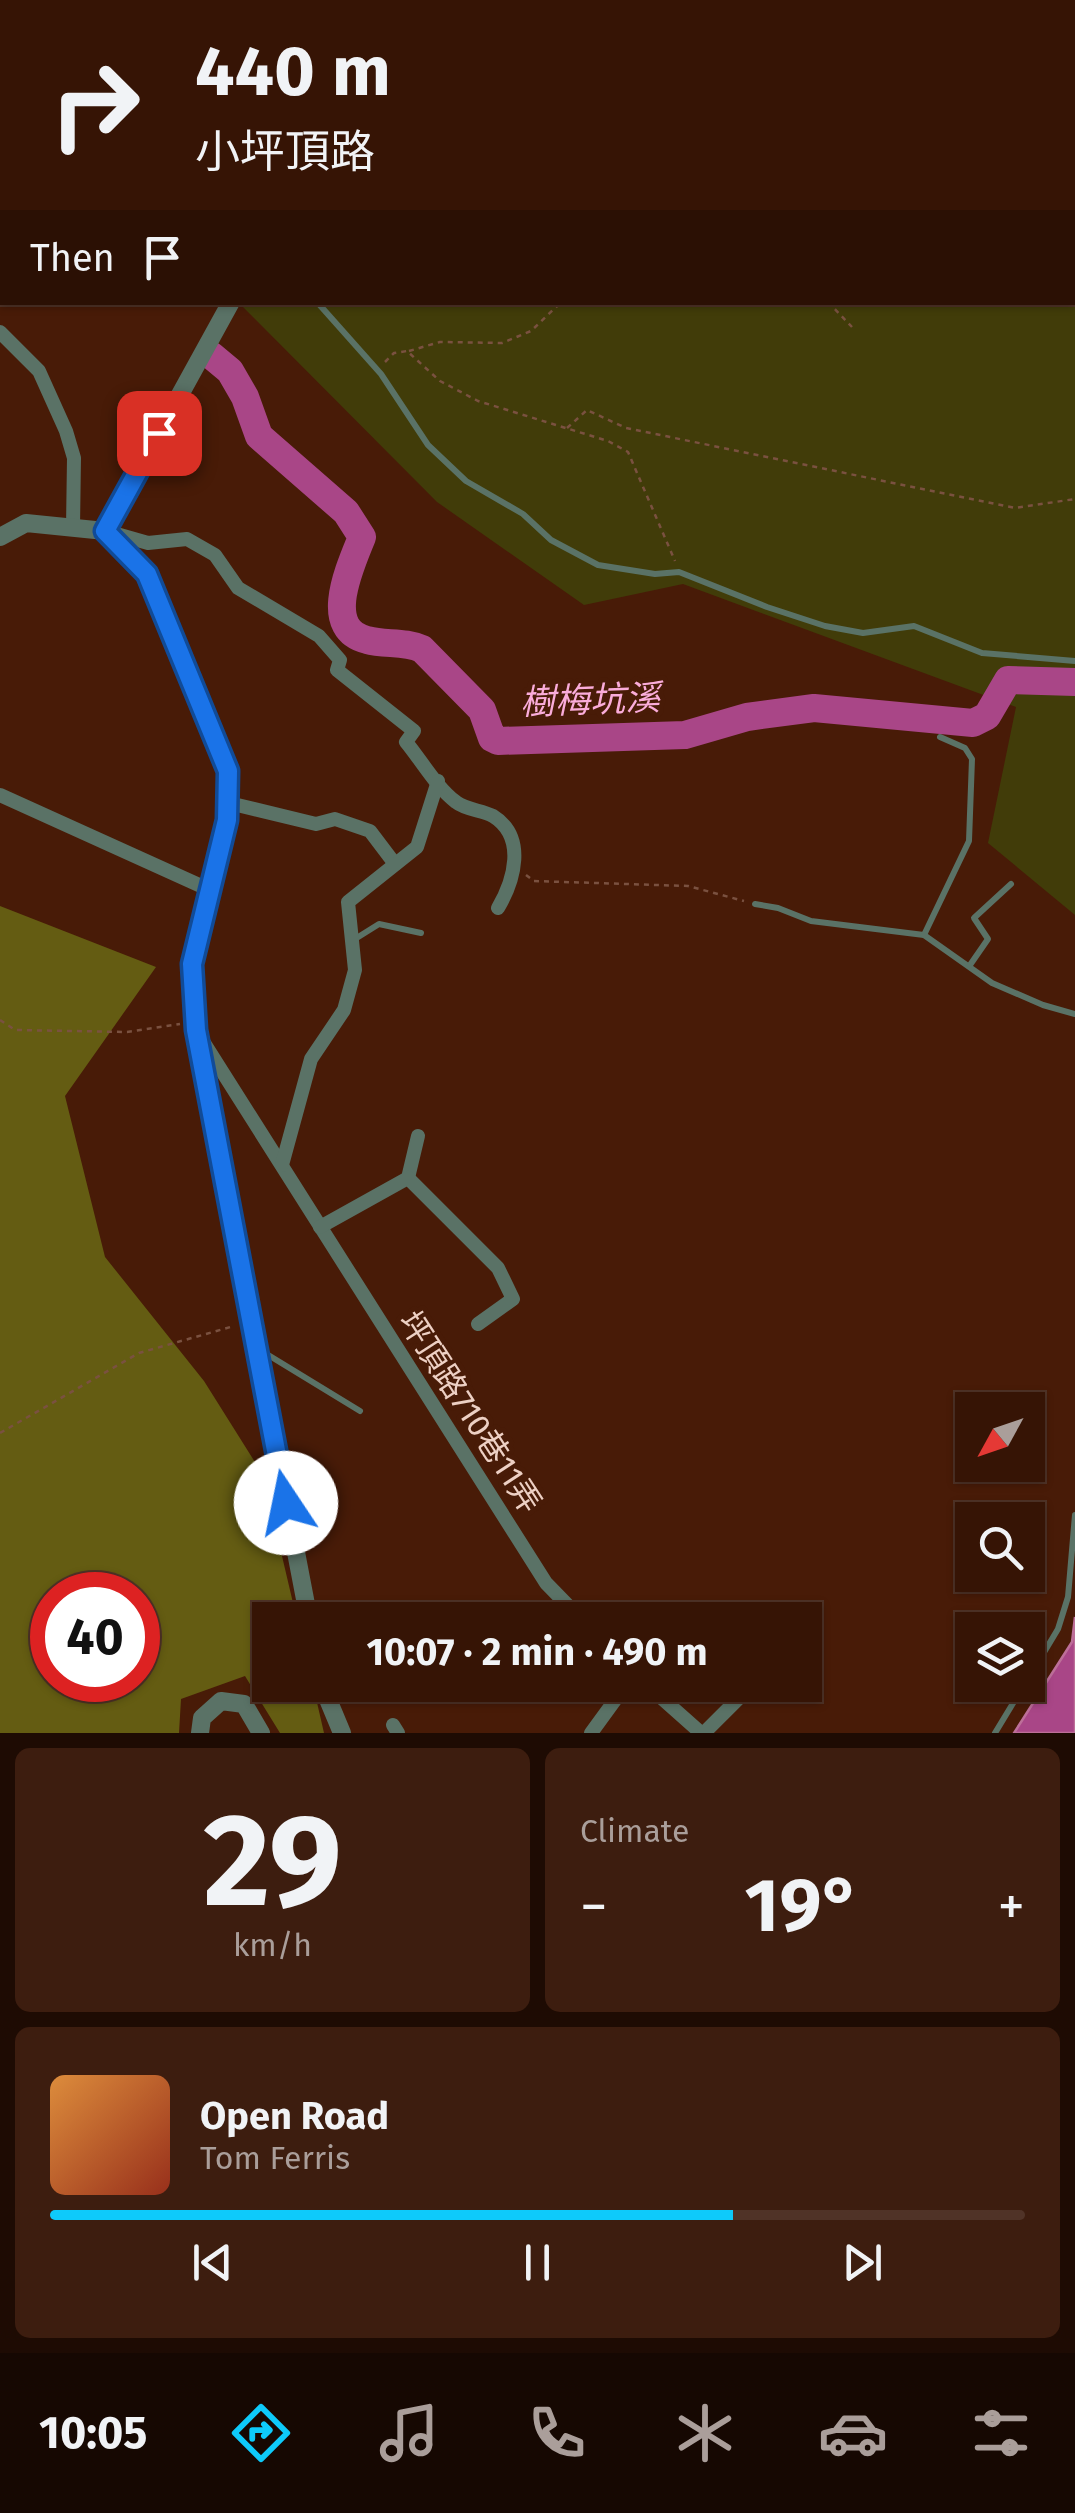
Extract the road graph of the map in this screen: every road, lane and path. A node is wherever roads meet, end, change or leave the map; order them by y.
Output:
1 (229, 305) edge
2 (320, 305) edge
3 (559, 305) edge
4 (831, 305) edge
5 (852, 327) dead end
6 (0, 332) edge
7 (407, 351) junction
8 (381, 374) junction
9 (567, 428) junction
10 (1075, 499) edge
11 (74, 527) junction
12 (105, 531) junction
13 (0, 537) edge
14 (680, 572) junction
15 (1075, 662) edge
16 (940, 737) dead end
17 (438, 781) junction
18 (0, 794) edge
19 (229, 803) junction
20 (395, 864) junction
21 (515, 865) junction
22 (1011, 884) dead end
23 (210, 890) junction
24 (755, 904) joint
25 (498, 908) dead end
26 (422, 933) dead end
27 (924, 934) junction
28 (354, 939) junction
29 (970, 964) junction
30 (1075, 1014) edge
31 (0, 1020) edge
32 (196, 1026) junction
33 (205, 1080) junction
34 (233, 1084) junction
35 (418, 1136) dead end
36 (282, 1165) junction
37 (408, 1178) junction
38 (320, 1228) junction
39 (250, 1321) junction
40 (478, 1324) dead end
41 (255, 1346) junction
42 (360, 1411) dead end
43 (0, 1433) edge
44 (1075, 1515) edge
45 (305, 1602) edge
46 (564, 1602) edge
47 (1045, 1651) edge
48 (329, 1702) edge
49 (613, 1702) edge
50 (666, 1702) edge
51 (734, 1702) edge
52 (1014, 1702) edge
53 (200, 1733) edge
54 (261, 1733) edge
55 (342, 1733) edge
56 (590, 1733) edge
57 (702, 1733) edge
58 (995, 1733) edge

1 - 12 street
2 - 8 lane
3 - 7 path
4 - 5 path
6 - 11 street
7 - 8 path
7 - 9 path
8 - 14 lane
9 - 10 path
9 - 14 path
11 - 12 street
11 - 13 street
12 - 17 street
12 - 19 street
14 - 15 lane
16 - 27 lane
17 - 20 street
17 - 21 street
18 - 23 street
19 - 20 street
19 - 23 street
20 - 28 street
21 - 24 path
21 - 25 street
22 - 29 lane
23 - 32 street
24 - 27 lane
26 - 28 lane
27 - 29 lane
28 - 36 street
29 - 30 lane
31 - 32 path
32 - 33 street
32 - 34 street, 坪頂路710巷11弄
33 - 34 street
33 - 39 street
34 - 36 street, 坪頂路710巷11弄
35 - 37 street
36 - 38 street, 坪頂路710巷11弄
37 - 38 street
37 - 40 street, 坪頂路710巷11弄
38 - 46 street, 坪頂路710巷11弄
39 - 41 street
39 - 43 path
41 - 42 lane
41 - 45 street
44 - 47 lane
48 - 55 street
49 - 56 street
50 - 57 street
51 - 57 street
52 - 58 lane
53 - 54 street

